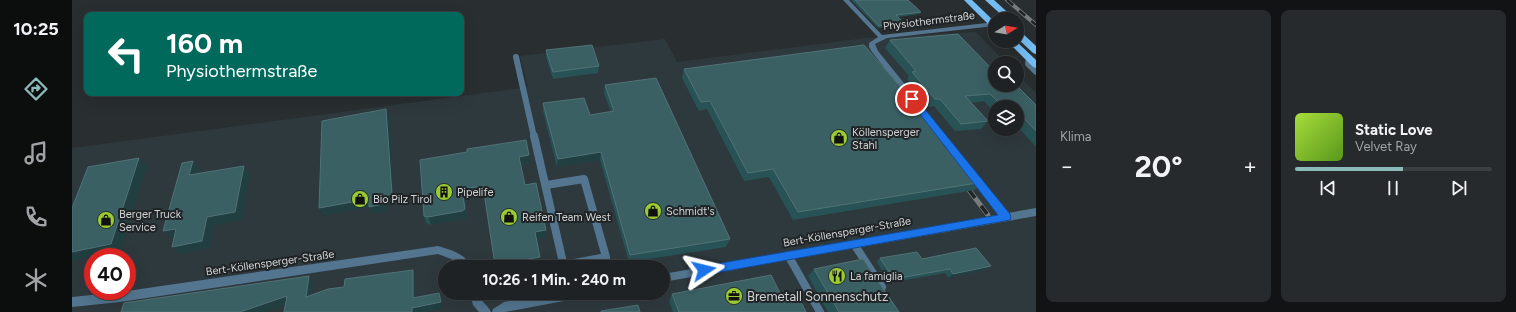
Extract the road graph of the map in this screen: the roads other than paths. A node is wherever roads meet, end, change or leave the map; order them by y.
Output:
1 (846, 0) edge
2 (968, 0) edge
3 (981, 0) edge
4 (989, 0) edge
5 (994, 12) edge
6 (1003, 12) edge
7 (988, 18) edge
8 (988, 25) edge
9 (1024, 30) edge
10 (881, 37) junction
11 (1024, 39) edge
12 (1036, 41) edge
13 (1018, 48) edge
14 (1036, 50) edge
15 (516, 57) dead end
16 (1029, 58) junction
17 (1036, 65) edge
18 (1036, 72) edge
19 (936, 129) edge
20 (969, 171) edge
21 (546, 185) junction
22 (1036, 212) edge
23 (1006, 217) junction
24 (854, 244) junction
25 (788, 255) junction
26 (460, 260) edge
27 (563, 260) edge
28 (592, 260) edge
29 (670, 277) edge
30 (886, 293) edge
31 (476, 300) edge
32 (542, 300) edge
33 (72, 302) edge
34 (486, 312) edge
35 (497, 312) edge
36 (820, 312) edge

1 - 10 street
2 - 7 main road
3 - 5 main road
4 - 6 main road
8 - 10 street, Physiothermstraße
9 - 12 main road
10 - 19 street, Physiothermstraße
11 - 14 main road
13 - 16 main road
15 - 21 lane
16 - 17 main road
16 - 18 lane
20 - 23 street
21 - 27 lane
21 - 28 lane
22 - 23 street, Bert-Köllensperger-Straße
23 - 24 street, Bert-Köllensperger-Straße
24 - 25 street, Bert-Köllensperger-Straße
24 - 30 lane
25 - 29 street, Bert-Köllensperger-Straße
25 - 36 lane
26 - 33 street, Bert-Köllensperger-Straße
31 - 34 street
32 - 35 street

